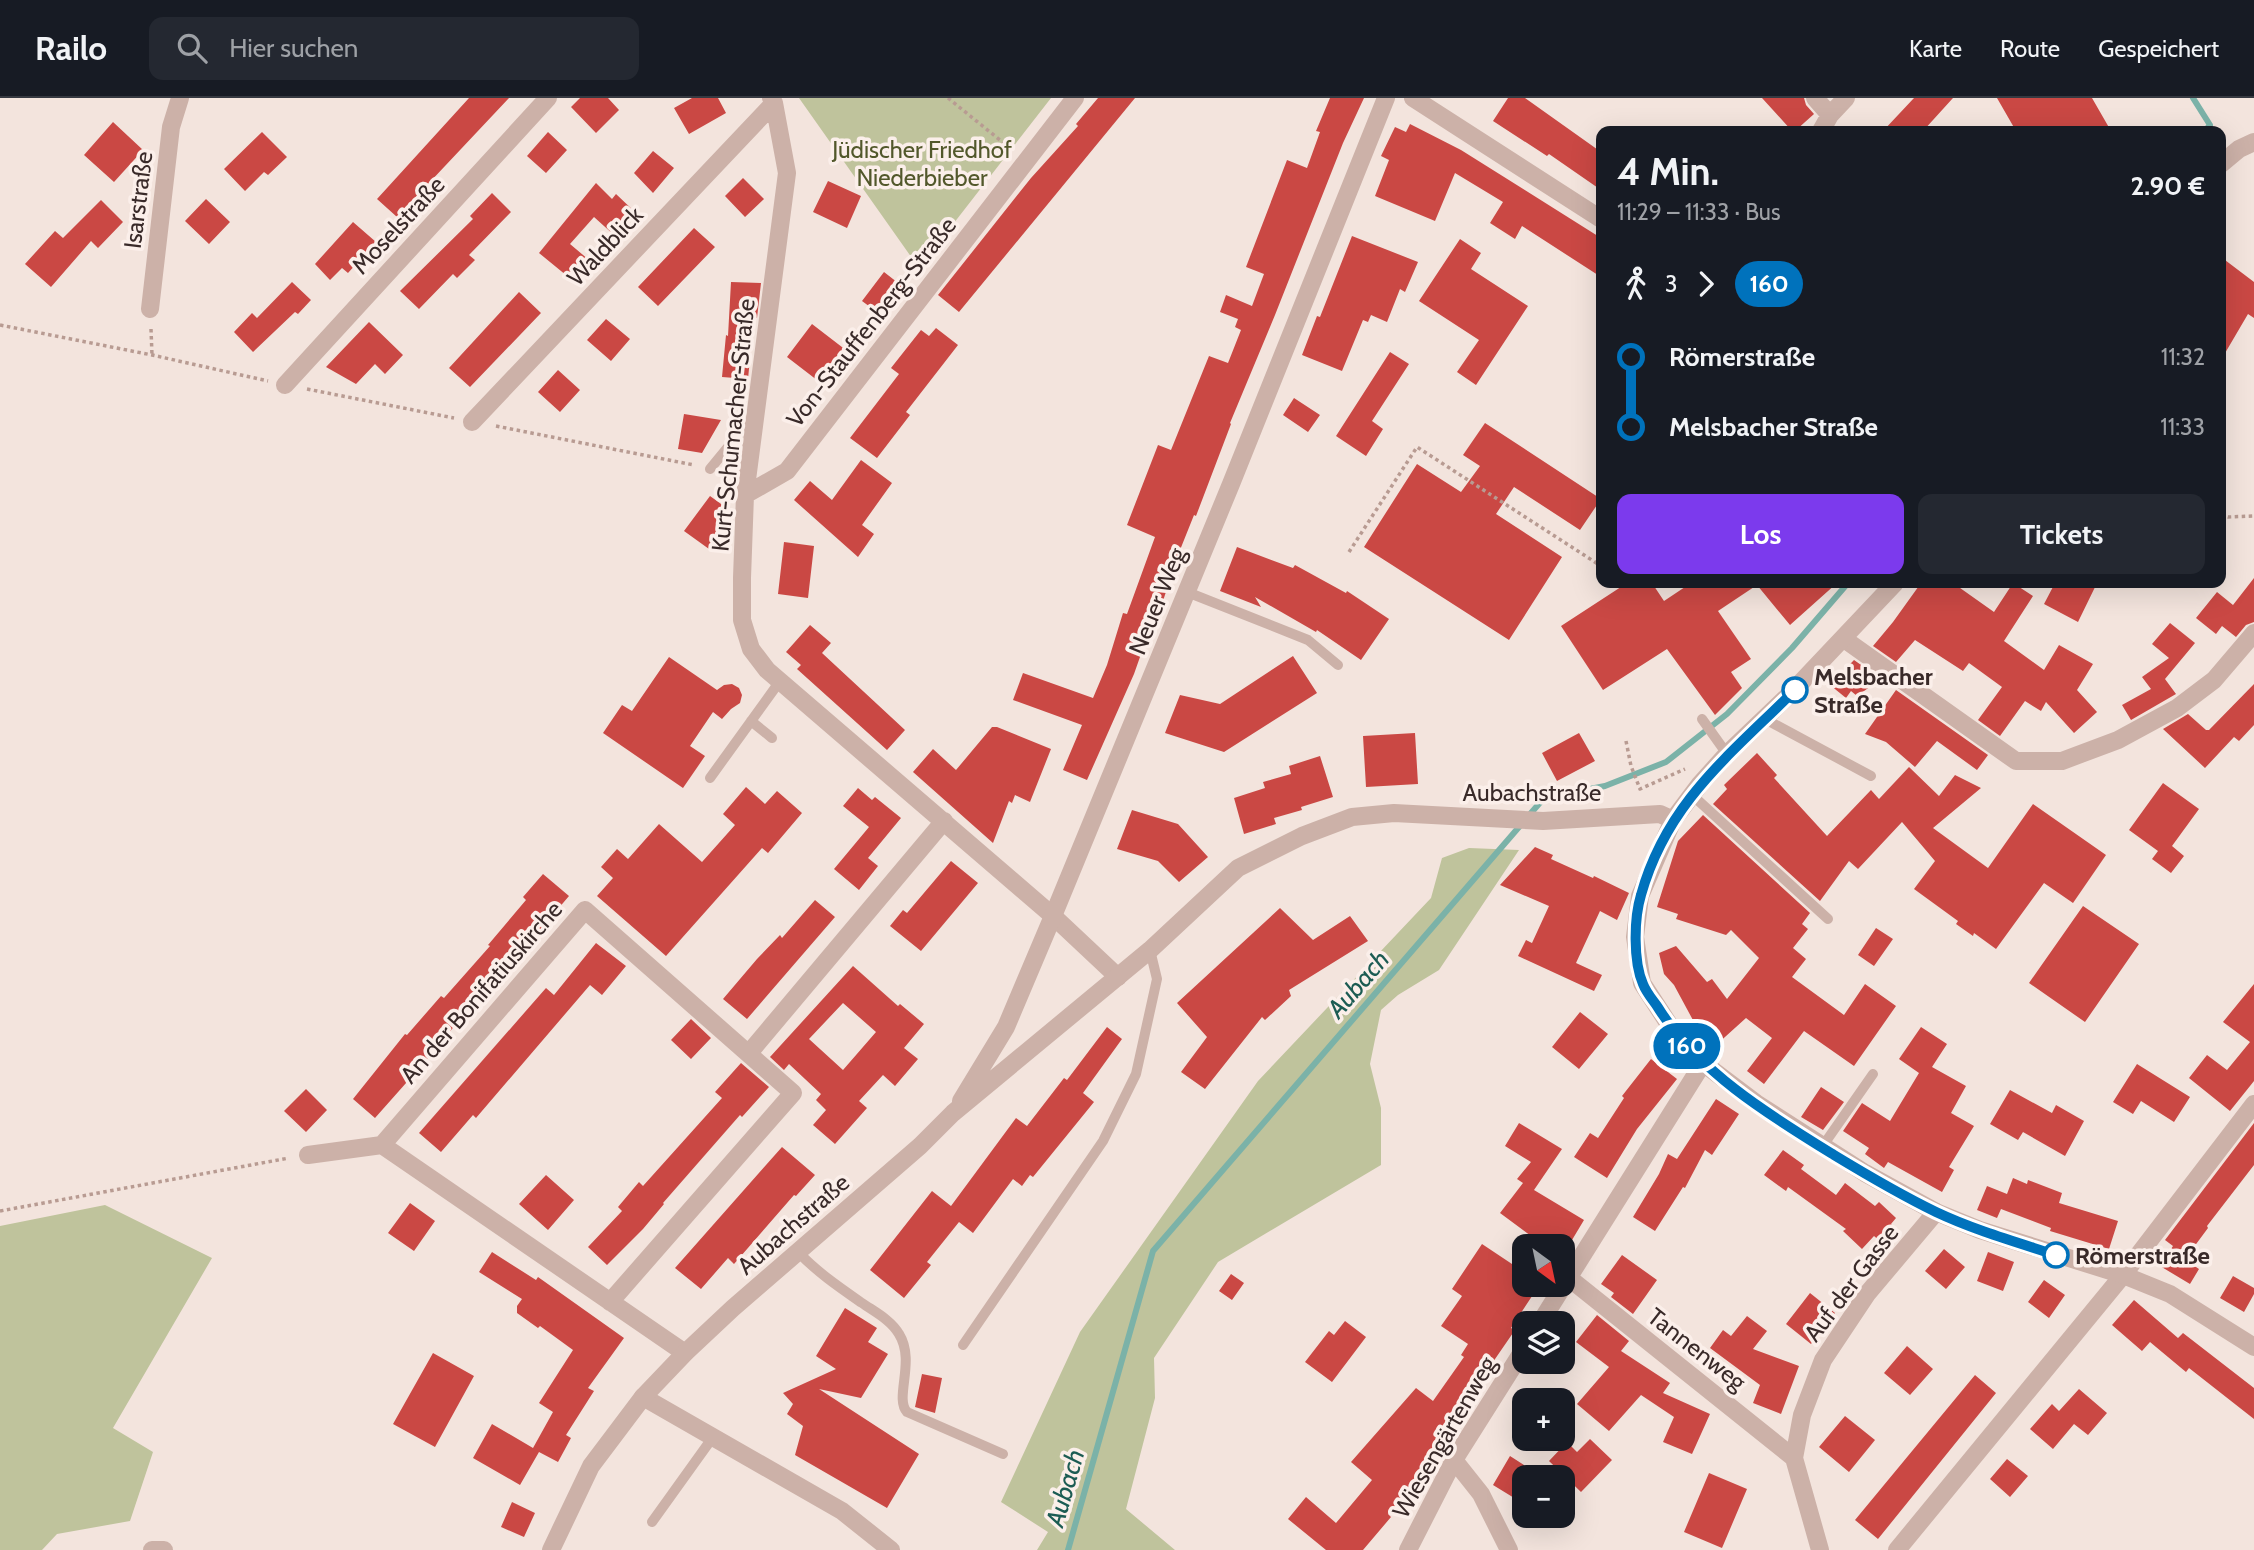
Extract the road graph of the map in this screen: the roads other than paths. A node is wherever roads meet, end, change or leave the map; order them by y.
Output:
1 (180, 98) edge
2 (548, 98) edge
3 (1075, 98) edge
4 (1386, 98) edge
5 (1413, 98) edge
6 (1815, 98) edge
7 (1846, 98) edge
8 (772, 100) edge
9 (1830, 115) junction
10 (1824, 126) edge
11 (2254, 142) edge
12 (2226, 160) edge
13 (1596, 216) edge
14 (150, 309) road end
15 (285, 385) road end
16 (756, 413) junction
17 (472, 422) road end
18 (710, 468) road end
19 (745, 495) junction
20 (1890, 588) edge
21 (1187, 592) junction
22 (2254, 633) edge
23 (1844, 639) junction
24 (1338, 665) dead end
25 (780, 681) junction
26 (1702, 719) dead end
27 (1765, 719) junction
28 (751, 721) junction
29 (772, 738) dead end
30 (1727, 754) junction
31 (1871, 776) dead end
32 (710, 778) dead end
33 (1691, 794) junction
34 (1673, 820) junction
35 (944, 821) junction
36 (1053, 916) junction
37 (1828, 919) dead end
38 (1150, 950) junction
39 (1118, 977) junction
40 (749, 1053) junction
41 (1703, 1063) junction
42 (1873, 1074) dead end
43 (2254, 1104) edge
44 (953, 1113) junction
45 (382, 1145) junction
46 (1822, 1147) junction
47 (308, 1155) road end
48 (1936, 1212) junction
49 (798, 1252) junction
50 (1575, 1268) edge
51 (2123, 1275) junction
52 (1575, 1283) edge
53 (610, 1302) junction
54 (963, 1345) dead end
55 (2254, 1347) edge
56 (685, 1353) junction
57 (1512, 1368) edge
58 (643, 1397) junction
59 (713, 1437) junction
60 (1003, 1454) dead end
61 (1794, 1458) junction
62 (1454, 1460) junction
63 (652, 1522) dead end
64 (152, 1550) edge
65 (164, 1550) edge
66 (551, 1550) edge
67 (891, 1550) edge
68 (1408, 1550) edge
69 (1509, 1550) edge
70 (1820, 1550) edge
71 (1897, 1550) edge

1 - 14 street, Isarstraße
2 - 15 street, Moselstraße
3 - 19 street, Von-Stauffenberg-Straße
4 - 21 street, Neuer Weg
5 - 13 street
6 - 9 street
7 - 9 street
8 - 16 street, Kurt-Schumacher-Straße
8 - 17 street, Waldblick
9 - 10 street
11 - 12 street
16 - 18 lane
16 - 19 street, Kurt-Schumacher-Straße
19 - 25 street, Kurt-Schumacher-Straße
20 - 23 street
21 - 24 lane
21 - 36 street, Neuer Weg
22 - 23 street
23 - 27 street
25 - 28 lane
25 - 35 street, Kurt-Schumacher-Straße
26 - 30 lane
27 - 30 street
27 - 31 lane
28 - 29 lane
28 - 32 lane
30 - 33 street
33 - 34 street
33 - 37 lane
34 - 38 street, Aubachstraße
34 - 41 street
35 - 36 street, Kurt-Schumacher-Straße
35 - 40 street
36 - 39 street
36 - 44 street, Neuer Weg
38 - 39 street, Aubachstraße
38 - 54 lane
39 - 44 street, Aubachstraße
40 - 45 street, An der Bonifatiuskirche
40 - 53 street, An der Bonifatiuskirche
41 - 46 street
41 - 50 street
42 - 46 lane
43 - 51 street
44 - 49 street, Aubachstraße
45 - 47 street
45 - 53 street
46 - 48 street
48 - 51 street
48 - 61 street, Auf der Gasse
49 - 56 street, Aubachstraße
49 - 60 lane
51 - 55 street
51 - 71 street
52 - 61 street, Tannenweg
53 - 56 street
56 - 58 street, Aubachstraße
57 - 62 street, Wiesengärtenweg
58 - 59 street
58 - 66 street, Aubachstraße
59 - 63 lane
59 - 67 street
61 - 70 street, Auf der Gasse
62 - 68 street, Wiesengärtenweg
62 - 69 street
64 - 65 street

